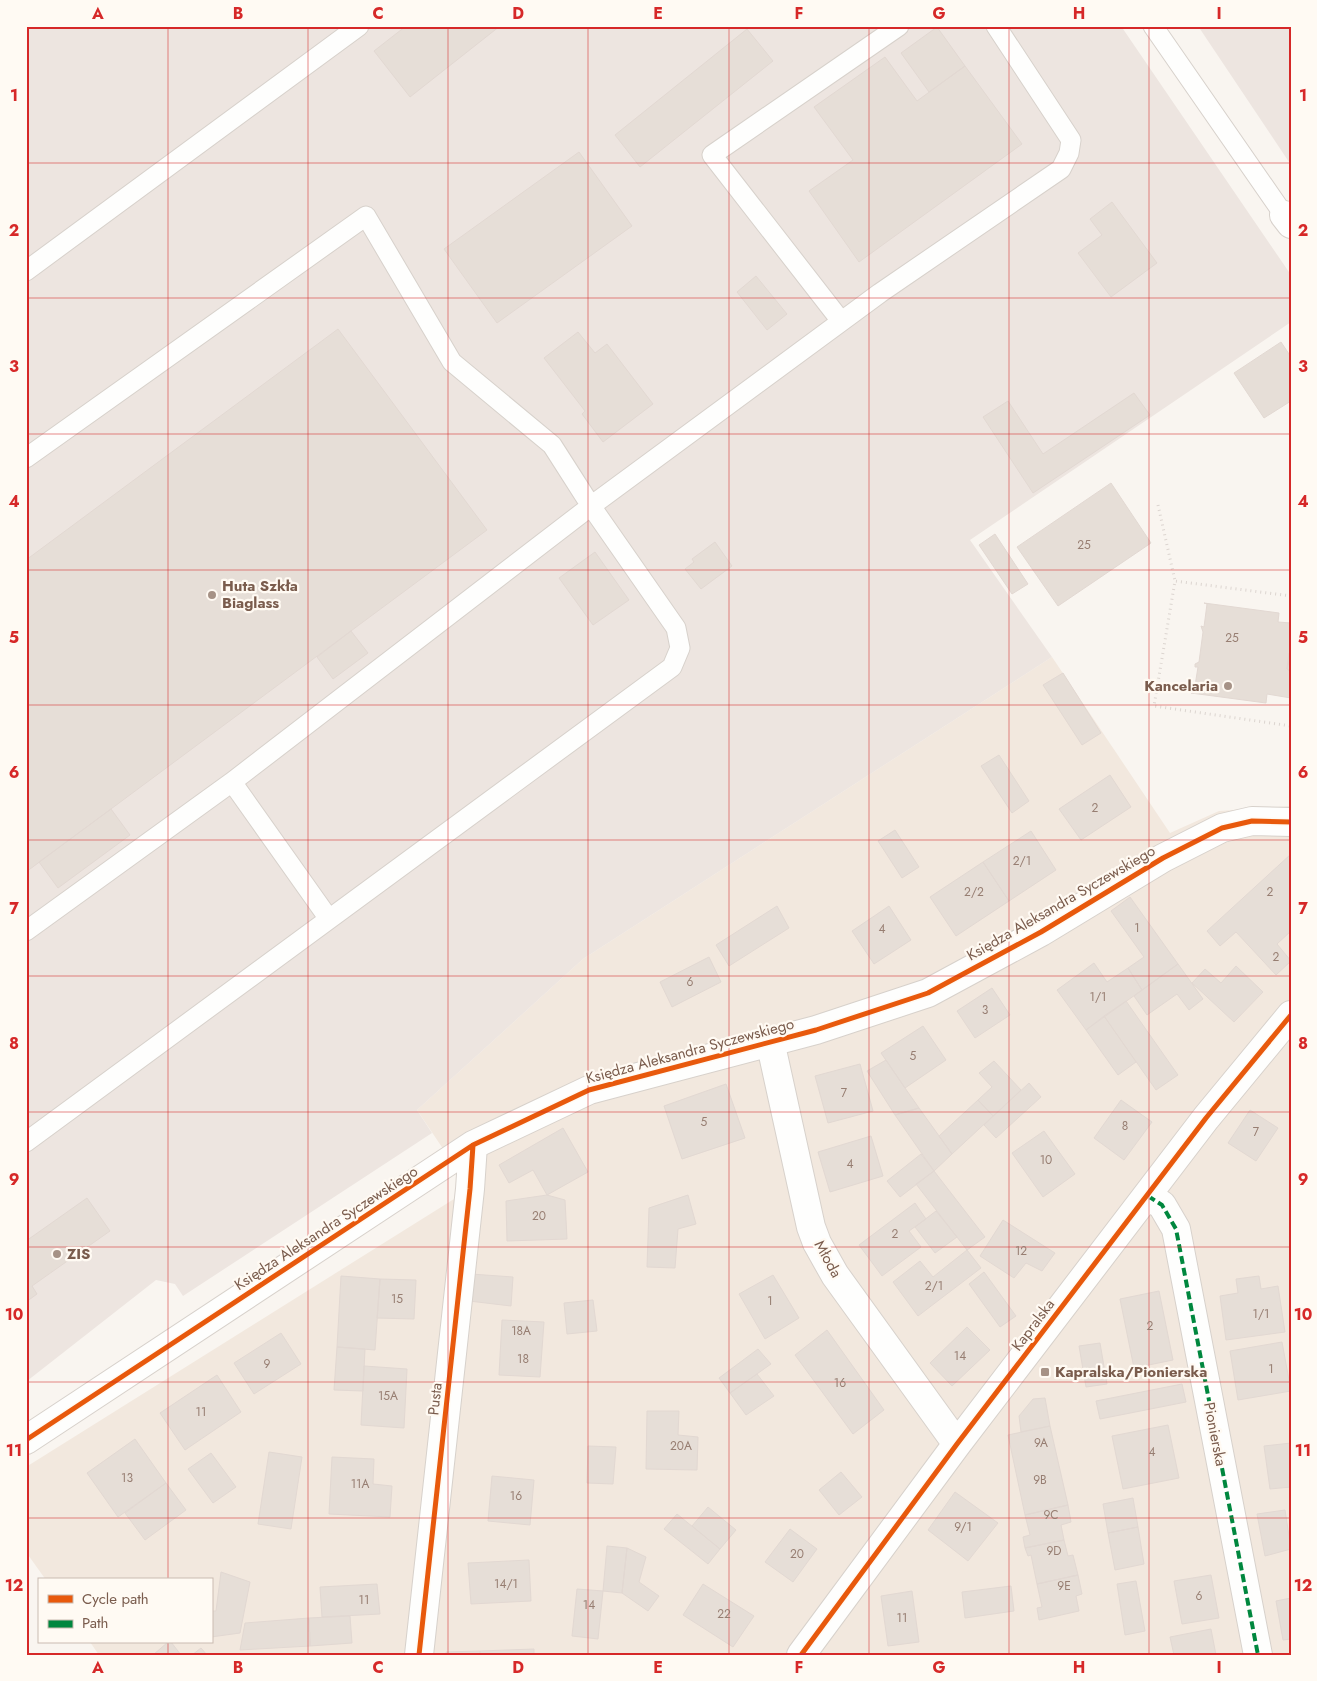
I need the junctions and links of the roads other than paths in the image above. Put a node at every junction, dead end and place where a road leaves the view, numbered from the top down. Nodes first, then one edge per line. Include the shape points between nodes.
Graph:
1 (359, 26) edge
2 (899, 26) edge
3 (996, 26) edge
4 (1154, 26) edge
5 (1288, 220) edge
6 (26, 271) edge
7 (841, 321) junction
8 (26, 458) edge
9 (592, 506) junction
10 (232, 782) junction
11 (1291, 822) edge
12 (329, 919) junction
13 (26, 931) edge
14 (1291, 1014) edge
15 (770, 1042) junction
16 (26, 1142) edge
17 (473, 1146) junction
18 (1148, 1196) junction
19 (26, 1440) edge
20 (957, 1444) junction
21 (419, 1655) edge
22 (801, 1655) edge
23 (1258, 1655) edge

1 - 6 lane
2 - 7 lane via 712,155
3 - 7 lane via 1071,140 1061,169
4 - 5 lane
7 - 9 lane
8 - 9 lane via 366,216 452,362 552,445
9 - 10 lane
9 - 12 lane via 676,628 680,648 672,667
10 - 12 lane
10 - 13 lane
11 - 15 street, Księdza Aleksandra Syczewskiego via 1252,821 1222,828 1163,858 1041,932 928,993
12 - 16 lane
14 - 18 street, Kapralska via 1212,1110
15 - 17 street, Księdza Aleksandra Syczewskiego via 589,1090
15 - 20 street, Młoda via 817,1244
17 - 19 street, Księdza Aleksandra Syczewskiego
17 - 21 street, Pusta
18 - 20 street, Kapralska
18 - 23 street, Pionierska via 1162,1205 1176,1229
20 - 22 street, Kapralska

